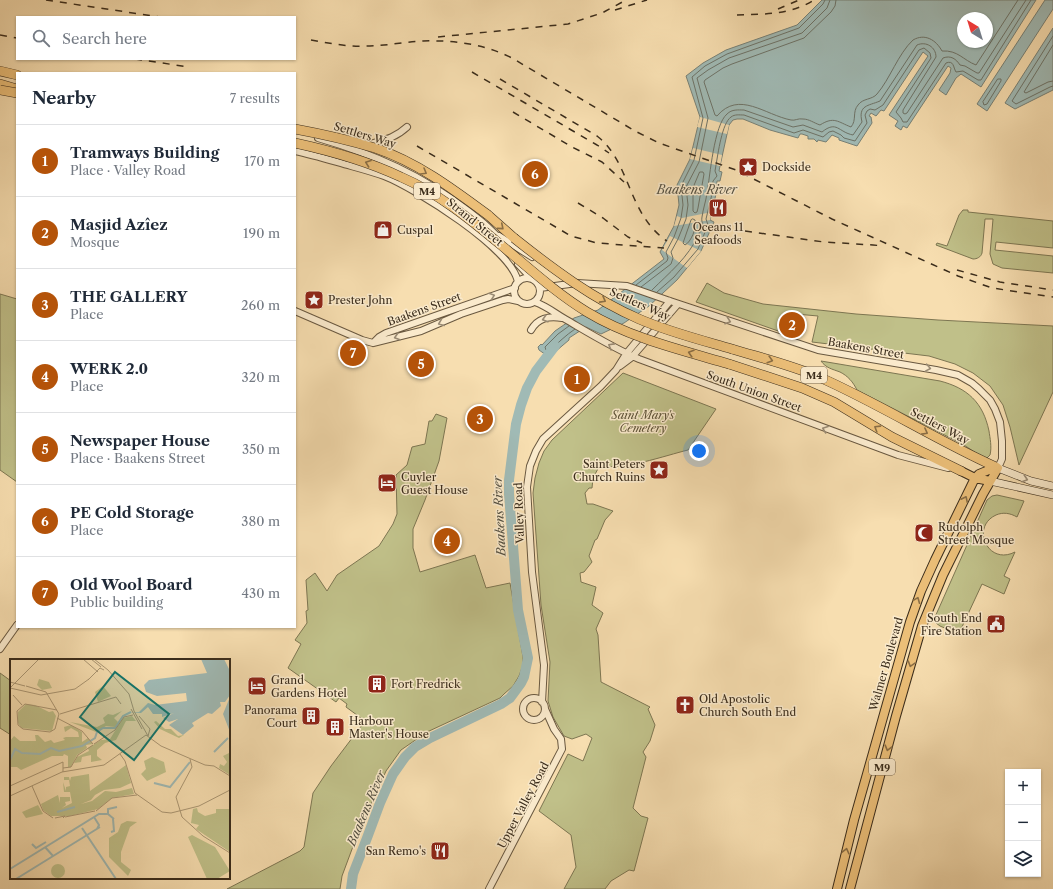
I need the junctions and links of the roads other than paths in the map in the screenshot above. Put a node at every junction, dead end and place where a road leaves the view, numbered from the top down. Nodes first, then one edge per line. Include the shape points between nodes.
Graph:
1 (0, 71) edge
2 (13, 74) edge
3 (0, 82) edge
4 (16, 87) edge
5 (0, 89) edge
6 (16, 93) edge
7 (407, 127) dead end
8 (296, 129) edge
9 (296, 134) edge
10 (296, 142) edge
11 (353, 148) junction
12 (296, 151) edge
13 (494, 232) junction
14 (532, 279) junction
15 (576, 283) junction
16 (516, 285) junction
17 (540, 288) junction
18 (518, 300) junction
19 (668, 300) junction
20 (535, 302) junction
21 (678, 304) junction
22 (296, 311) edge
23 (565, 319) junction
24 (531, 330) dead end
25 (373, 343) junction
26 (629, 355) junction
27 (997, 468) junction
28 (961, 471) junction
29 (975, 478) junction
30 (990, 481) junction
31 (1053, 486) edge
32 (1053, 495) edge
33 (16, 626) edge
34 (0, 649) edge
35 (542, 689) junction
36 (532, 699) junction
37 (542, 702) junction
38 (545, 709) junction
39 (539, 719) junction
40 (554, 729) junction
41 (489, 889) edge
42 (837, 889) edge
43 (850, 889) edge

1 - 2 highway
3 - 4 highway
5 - 6 highway, bridge
7 - 11 street via 391,138
8 -> 27 highway, Settlers Way / M4, bridge via 376,148 412,164 458,193 561,274 602,300 639,319 818,377
9 - 11 street, Strand Street
28 -> 10 highway, M4, bridge via 892,437 834,402 780,380 655,342 604,321 570,302 470,220 425,189 375,165
11 - 13 street, Strand Street via 418,177 459,204
12 - 16 street, Strand Street via 384,176 436,204 493,248 516,275
13 - 14 street, Strand Street
13 - 15 street
14 - 16 street via 524,279
14 - 17 street
15 - 17 street, Baakens Street
15 - 19 street, Baakens Street via 627,286
16 - 18 street via 515,294
25 -> 16 street, Baakens Street via 386,333
17 - 20 street via 540,296
18 - 20 street via 527,304
18 -> 25 street, Baakens Street via 503,300 421,331
19 - 21 street, Baakens Street
19 - 26 street, Valley Road
20 - 23 street, South Union Street via 548,307
21 - 26 street, Valley Road
21 -> 27 street, Baakens Street via 818,350 958,375 979,389 995,409 1000,422 1002,441 1002,459
22 - 25 street
23 -> 24 street via 544,318
26 -> 23 street, South Union Street
28 -> 26 street, South Union Street via 898,455
26 - 35 street, Valley Road via 601,386 543,438 530,466 527,487 528,516 534,590 544,655
27 - 29 main road
27 - 30 main road, M9
27 -> 31 main road, M4
28 - 29 main road, South Union Street
29 - 30 main road, South Union Street
42 -> 29 main road, Walmer Boulevard / M9 via 910,622 921,591
30 - 32 main road
30 -> 43 main road, M9 via 943,575 922,626
33 - 34 street
35 - 36 street
35 - 37 street, Valley Road
36 - 37 street
36 - 39 street via 525,704 524,712 530,719
37 - 38 street
38 - 39 street
38 - 40 street, Upper Valley Road
39 - 40 street, Upper Valley Road
40 - 41 street, Upper Valley Road via 563,745 560,756

